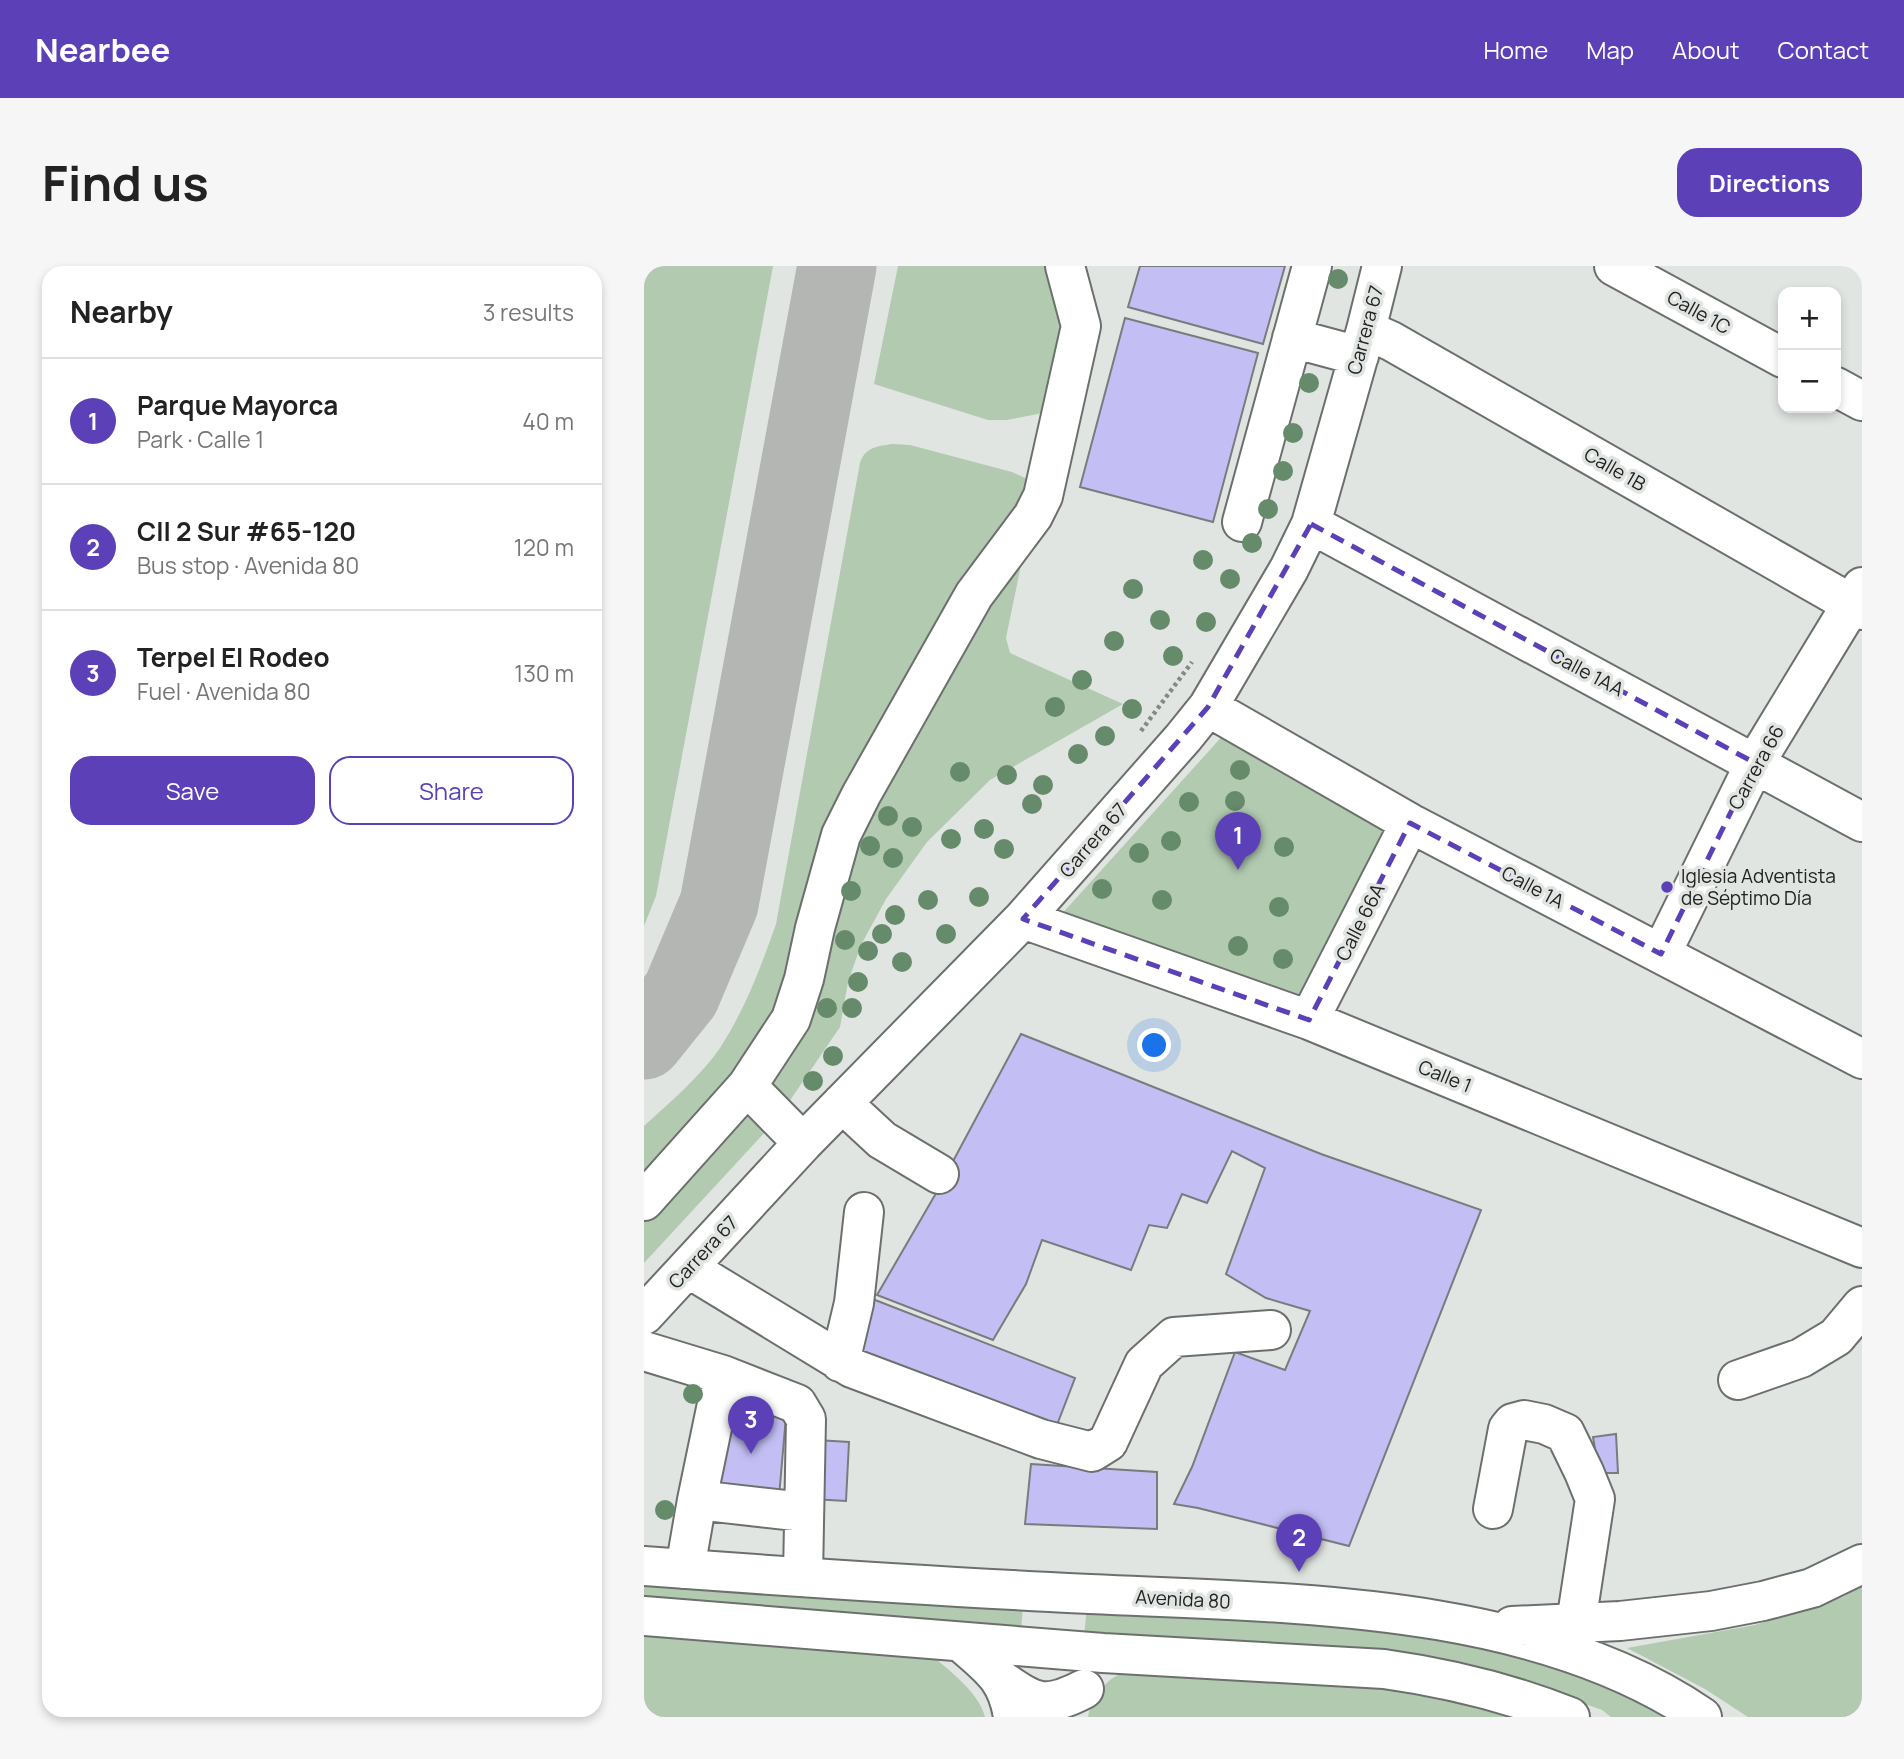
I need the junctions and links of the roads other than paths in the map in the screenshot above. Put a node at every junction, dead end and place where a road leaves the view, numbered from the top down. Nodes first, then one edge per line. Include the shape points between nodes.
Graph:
1 (1065, 266) edge
2 (1312, 266) edge
3 (1382, 266) edge
4 (1614, 266) edge
5 (1292, 338) junction
6 (1362, 343) junction
7 (1778, 355) edge
8 (1841, 390) edge
9 (1862, 401) edge
10 (1242, 522) dead end
11 (1311, 524) junction
12 (1859, 601) edge
13 (1208, 707) junction
14 (1755, 763) junction
15 (1862, 822) edge
16 (1410, 823) junction
17 (1023, 919) junction
18 (1661, 954) junction
19 (1309, 1020) junction
20 (1862, 1059) edge
21 (747, 1086) junction
22 (842, 1103) junction
23 (803, 1143) junction
24 (939, 1174) dead end
25 (644, 1201) edge
26 (864, 1212) dead end
27 (1862, 1248) edge
28 (688, 1268) junction
29 (1862, 1306) edge
30 (644, 1315) edge
31 (1271, 1330) dead end
32 (644, 1350) edge
33 (840, 1362) junction
34 (723, 1375) junction
35 (1738, 1380) dead end
36 (696, 1500) junction
37 (1493, 1509) dead end
38 (804, 1512) junction
39 (1862, 1564) edge
40 (644, 1566) edge
41 (685, 1569) junction
42 (803, 1577) junction
43 (644, 1616) edge
44 (1576, 1623) junction
45 (1475, 1627) junction
46 (961, 1642) junction
47 (1104, 1653) junction
48 (1003, 1681) junction
49 (1080, 1703) edge
50 (1013, 1717) edge
51 (1570, 1717) edge
52 (1702, 1717) edge

1 - 21 street via 1081,326 1044,496 974,595 861,795 841,835 798,1003
2 - 5 street
3 - 6 street, Carrera 67
4 - 7 street, Calle 1C
5 - 6 street, Calle 1B
5 - 10 street
6 - 11 street, Carrera 67
6 - 12 street, Calle 1B via 1391,341
8 - 9 street
11 - 13 street, Carrera 67
11 - 14 street, Calle 1AA
12 - 14 street, Carrera 66
13 - 16 street, Calle 1A
13 - 17 street, Carrera 67
14 - 15 street, Calle 1AA
14 - 18 street, Carrera 66
16 - 18 street, Calle 1A
16 - 19 street, Calle 66A
17 - 19 street, Calle 1
17 - 22 street, Carrera 67
18 - 20 street, Calle 1A
19 - 27 street, Calle 1
21 - 23 street
21 - 25 street
22 - 23 street, Carrera 67
22 - 24 street via 882,1140
23 - 28 street, Carrera 67
26 - 33 street via 854,1303
28 - 30 street, Carrera 67
28 - 33 street
29 - 35 street via 1836,1337 1801,1358
31 - 33 street via 1174,1337 1144,1364 1108,1442 1092,1452 1041,1439
32 - 34 street
34 - 36 street
34 - 38 street via 797,1404 806,1419
36 - 38 street
36 - 41 street
37 - 44 street via 1508,1429 1513,1423 1524,1420 1565,1433 1595,1499
38 - 42 street
39 - 44 street via 1812,1588 1763,1601 1711,1611
40 - 41 street, Avenida 80
41 - 42 street, Avenida 80
42 - 45 street, Avenida 80 via 1286,1604 1385,1612
43 - 46 street
44 - 45 street
45 - 52 street, Avenida 80 via 1563,1650 1661,1692
46 - 47 street
46 - 48 street
47 - 49 street
47 - 51 street via 1384,1669 1510,1696
48 - 49 street via 1037,1702
48 - 50 street

